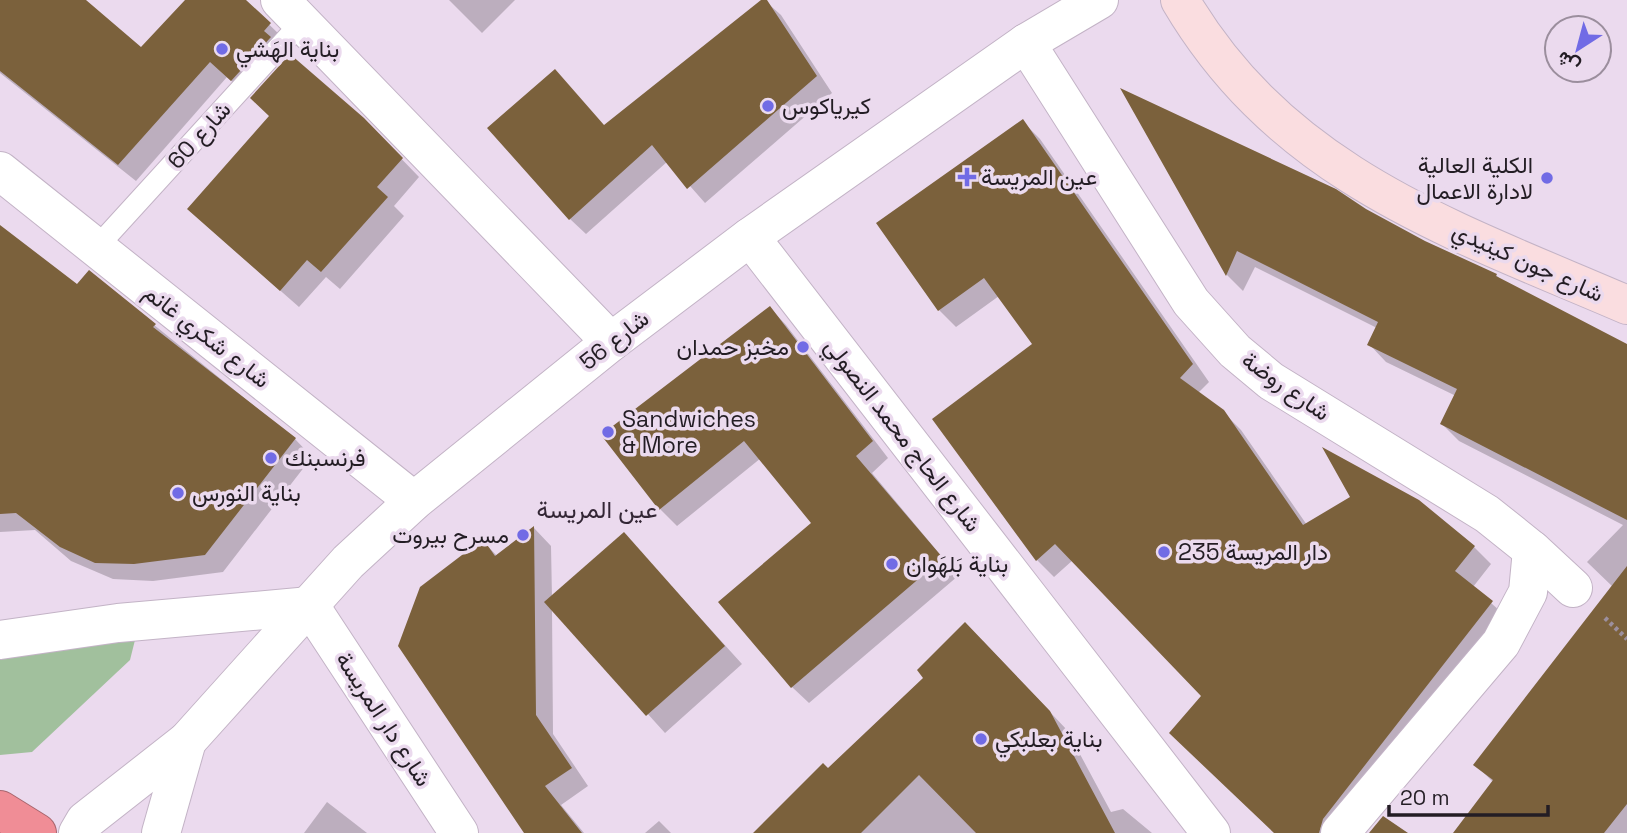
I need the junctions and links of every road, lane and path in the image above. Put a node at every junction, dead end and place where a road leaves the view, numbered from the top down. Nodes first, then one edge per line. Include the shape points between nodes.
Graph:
1 (1180, 0) edge
2 (1096, 1) edge
3 (291, 11) edge
4 (1026, 43) junction
5 (0, 172) edge
6 (750, 237) junction
7 (96, 248) junction
8 (1627, 305) edge
9 (611, 342) junction
10 (414, 501) junction
11 (1532, 550) junction
12 (1573, 588) dead end
13 (310, 606) junction
14 (0, 639) edge
15 (187, 741) junction
16 (0, 810) edge
17 (37, 833) edge
18 (78, 833) edge
19 (161, 833) edge
20 (459, 833) edge
21 (1211, 833) edge
22 (1340, 833) edge

1 - 8 street, شارع جون كينيدي via 1215,54 1255,99 1324,157 1439,223
2 - 4 street, شارع 56
3 - 7 lane, شارع 60
3 - 9 street
4 - 6 street, شارع 56
4 - 11 street, شارع روضة via 1191,302 1235,351 1271,381 1488,514
5 - 7 street, شارع شكري غانم
6 - 9 street, شارع 56
6 - 21 street, شارع الحاج محمد النصولي
7 - 10 street, شارع شكري غانم
9 - 10 street, شارع 56
10 - 13 street, شارع 56 via 348,562
11 - 12 street, شارع روضة
11 - 22 street via 1528,592 1501,643
13 - 14 street
13 - 15 street, شارع 56
13 - 20 street, شارع دار المريسة
15 - 18 street, شارع 56 via 85,821
15 - 19 street, شارع 56
16 - 17 highway

